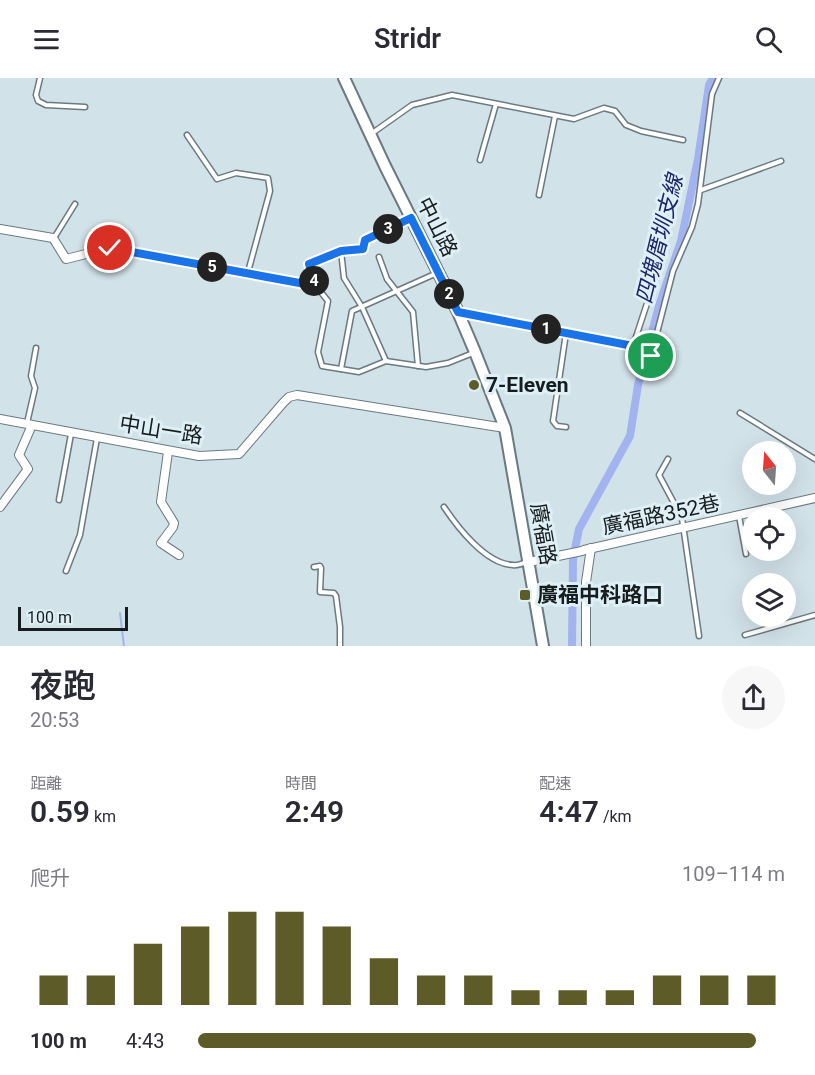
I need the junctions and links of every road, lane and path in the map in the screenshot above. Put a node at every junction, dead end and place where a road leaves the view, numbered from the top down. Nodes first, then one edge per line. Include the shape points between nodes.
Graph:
1 (40, 78) edge
2 (344, 78) edge
3 (719, 78) edge
4 (496, 104) junction
5 (85, 107) dead end
6 (555, 116) junction
7 (188, 135) dead end
8 (370, 135) junction
9 (683, 140) dead end
10 (480, 160) dead end
11 (781, 160) dead end
12 (700, 191) junction
13 (539, 195) dead end
14 (75, 204) dead end
15 (411, 218) junction
16 (0, 230) edge
17 (53, 238) junction
18 (341, 251) junction
19 (379, 257) dead end
20 (660, 264) dead end
21 (438, 272) junction
22 (248, 273) junction
23 (316, 286) junction
24 (398, 291) junction
25 (362, 307) junction
26 (458, 312) junction
27 (566, 333) junction
28 (633, 346) junction
29 (36, 348) dead end
30 (476, 351) junction
31 (386, 362) junction
32 (418, 366) junction
33 (341, 369) junction
34 (740, 413) dead end
35 (0, 419) edge
36 (30, 424) junction
37 (566, 427) dead end
38 (505, 428) junction
39 (71, 434) junction
40 (97, 437) junction
41 (168, 452) junction
42 (668, 459) dead end
43 (815, 459) edge
44 (815, 498) edge
45 (59, 500) dead end
46 (0, 507) edge
47 (444, 507) dead end
48 (739, 516) junction
49 (684, 527) junction
50 (742, 532) edge
51 (585, 549) junction
52 (179, 555) dead end
53 (529, 562) junction
54 (314, 567) dead end
55 (66, 571) dead end
56 (815, 615) edge
57 (745, 634) dead end
58 (699, 636) dead end
59 (340, 646) edge
60 (543, 646) edge
61 (586, 646) edge

1 - 5 lane via 38,101
2 - 8 main road, 中山路
3 - 12 lane via 712,94
4 - 6 lane
4 - 8 lane via 452,95 412,105
4 - 10 lane
6 - 9 lane via 574,119 604,108 615,111 626,125
6 - 13 lane
7 - 22 lane via 217,179 236,173 268,178 270,190
8 - 15 main road, 中山路
11 - 12 lane
12 - 28 lane via 692,227 673,271 651,356
14 - 17 lane
15 - 18 street via 365,240 363,249
15 - 21 main road, 中山路
16 - 17 street
17 - 22 street via 66,259 110,248
18 - 23 street via 309,264
18 - 25 lane via 344,278
19 - 24 lane via 387,279
20 - 28 lane
21 - 24 lane
21 - 26 main road, 中山路
22 - 23 street
23 - 33 lane via 328,301 318,352 322,366
24 - 25 lane
24 - 32 lane via 413,312
25 - 31 lane
25 - 33 lane via 352,311
26 - 27 lane
26 - 30 main road, 中山路
27 - 28 lane
27 - 37 lane via 553,422
29 - 36 lane
30 - 32 lane via 448,363
30 - 38 main road, 中山路
31 - 32 lane
31 - 33 lane via 359,372
34 - 43 lane
35 - 36 street, 中山一路
36 - 39 street, 中山一路
36 - 46 street via 19,455 28,468
38 - 41 street, 中山一路 via 297,395 283,403 239,454 199,456
38 - 53 main road, 廣福路
39 - 40 street, 中山一路
39 - 45 lane
40 - 41 street, 中山一路
40 - 55 lane via 80,535
41 - 52 street via 161,502 174,524 161,543
42 - 49 lane via 659,475
44 - 48 street, 廣福路352巷
47 - 53 lane via 491,558 512,566
48 - 49 street, 廣福路352巷
48 - 50 lane
49 - 51 street, 廣福路352巷
49 - 58 lane
51 - 53 street, 廣福路352巷
51 - 61 street
53 - 60 main road, 廣福路
54 - 59 lane via 321,568 320,592 336,596
56 - 57 lane

